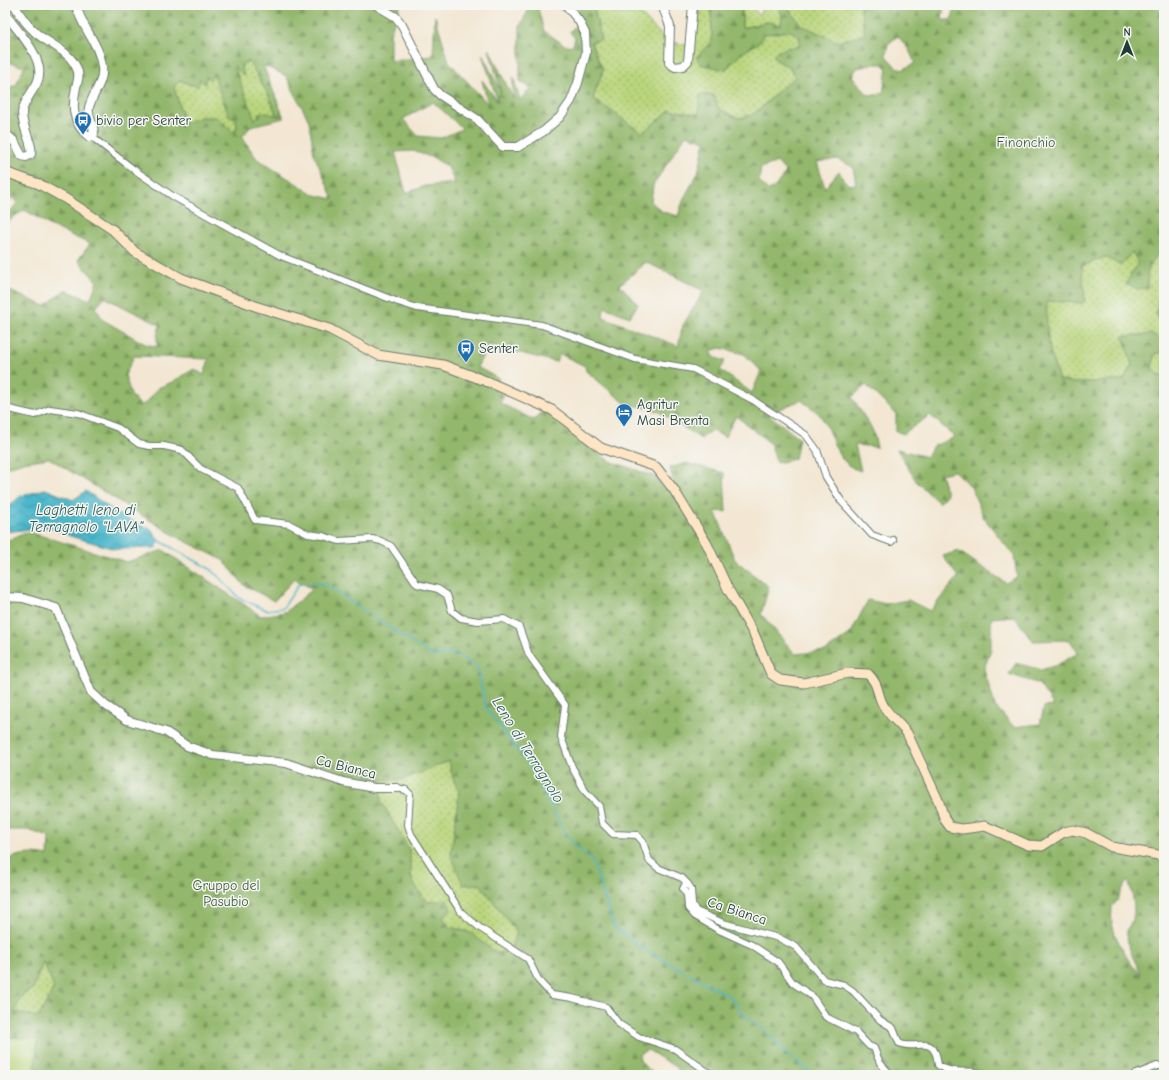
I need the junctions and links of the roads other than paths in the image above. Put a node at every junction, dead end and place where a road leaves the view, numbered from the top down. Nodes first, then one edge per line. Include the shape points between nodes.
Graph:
1 (13, 5) edge
2 (76, 5) edge
3 (376, 5) edge
4 (566, 5) edge
5 (662, 5) edge
6 (693, 5) edge
7 (5, 14) edge
8 (5, 133) edge
9 (92, 137) junction
10 (5, 172) edge
11 (5, 408) edge
12 (893, 540) dead end
13 (5, 597) edge
14 (397, 788) joint
15 (1164, 856) edge
16 (686, 883) junction
17 (1164, 1066) edge
18 (712, 1075) edge
19 (891, 1075) edge
20 (988, 1075) edge
21 (1134, 1075) edge

1 - 9 street via 36,33 58,48 77,69 73,110 79,128
2 - 9 street via 78,16 100,55 103,68 102,79 89,107 94,128
3 - 4 street via 396,17 402,25 440,95 477,120 502,147 518,147 544,131 560,117 571,101 586,53 584,33 579,21
5 - 6 street via 670,26 669,63 675,67 683,66 688,61
7 - 8 street via 37,59 40,69 38,81 22,112 23,127 32,146 31,154 22,156 14,141
9 - 12 street via 133,170 174,197 281,256 398,302 417,308 542,325 635,359 693,369 703,374 753,400 806,435 817,450 826,477 842,502 872,535 891,542
10 - 15 main road via 39,184 78,206 113,230 135,252 181,278 258,307 329,329 378,355 443,365 491,384 552,410 601,448 656,467 674,490 707,544 728,589 754,634 771,674 780,680 804,684 848,673 868,674 876,682 881,703 889,716 907,733 950,827 962,829 985,826 1028,845 1042,846 1064,832 1073,830 1086,833 1112,847
11 - 16 street via 35,415 50,409 78,413 118,428 139,444 182,450 201,469 238,488 255,520 289,524 308,534 339,541 382,540 391,546 417,584 438,589 447,595 452,611 461,618 478,621 504,620 519,627 529,655 565,705 561,737 572,767 585,791 599,806 602,823 613,834 637,836 643,842 649,860 658,868 682,878
13 - 14 street, Ca Bianca via 23,598 56,608 91,692 126,720 166,732 187,746 213,755 286,763 343,782 374,788
14 - 18 street, Ca Bianca via 410,794 408,825 411,834 461,912 480,928 528,959 539,981 552,995 606,1008 619,1024 639,1037 675,1049
16 - 19 street, Ca Bianca via 683,888 687,895 688,908 695,916 752,945 778,962 793,983 812,996 826,1017 856,1032 874,1048 880,1063
16 - 20 street, Ca Bianca via 691,889 692,904 696,911 723,923 779,938 796,947 824,980 844,985 853,991 880,1020 893,1028 898,1044 932,1047 937,1054 938,1065 942,1068 961,1073 982,1072
17 - 21 street via 1157,1066

